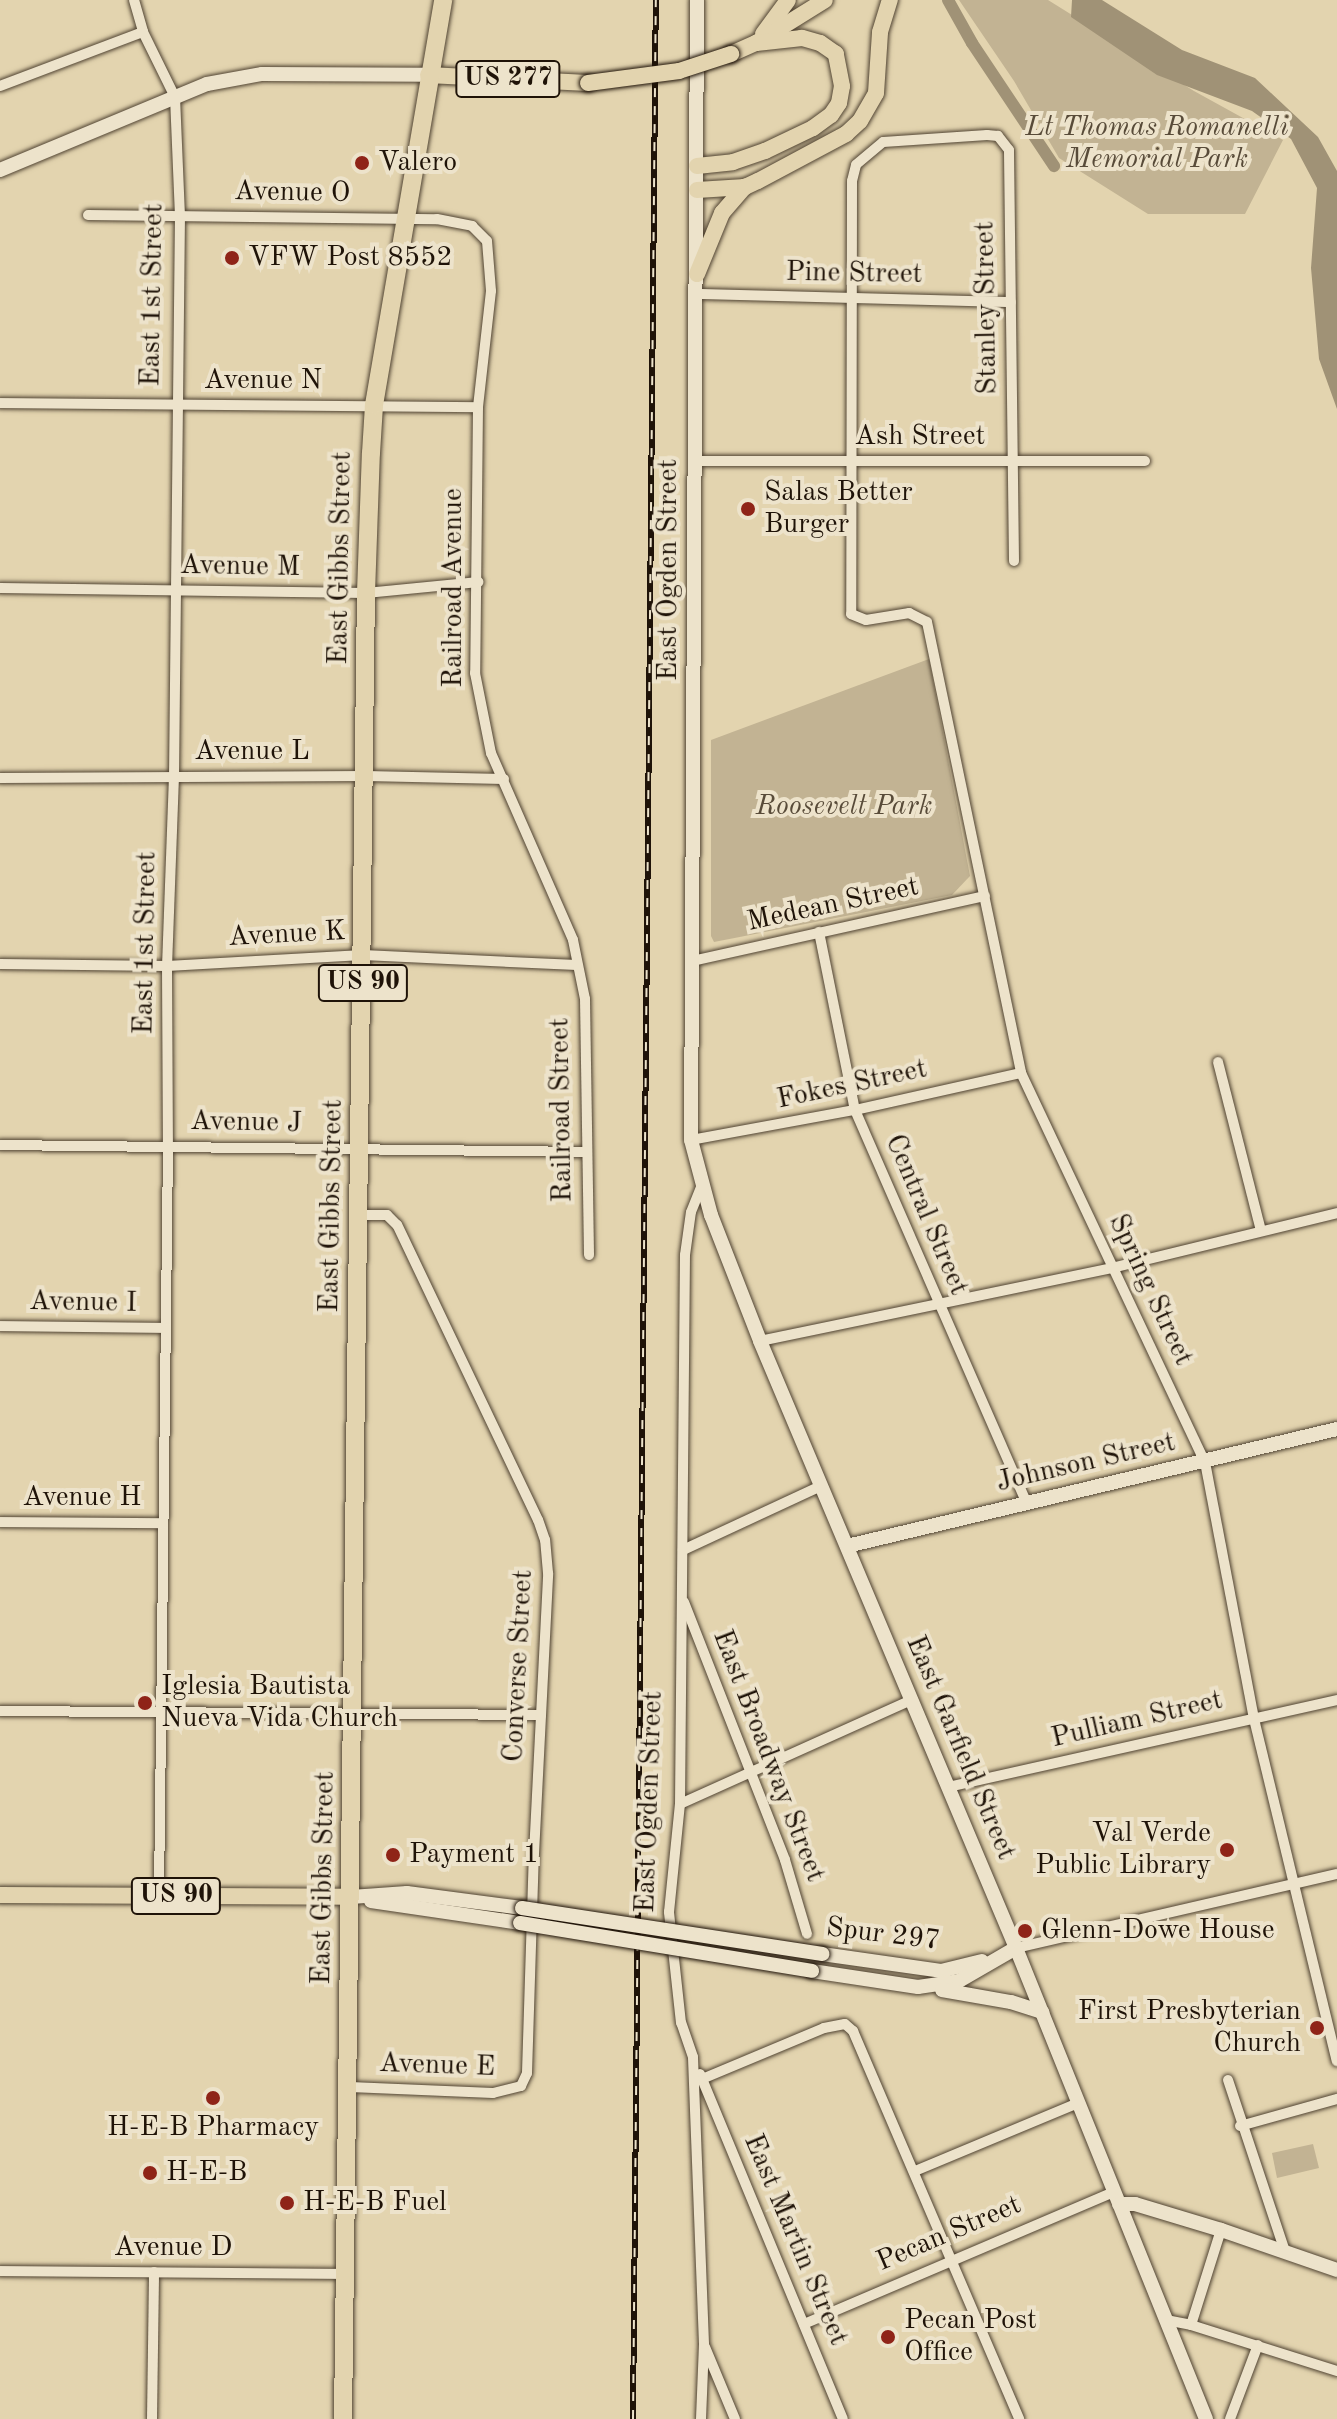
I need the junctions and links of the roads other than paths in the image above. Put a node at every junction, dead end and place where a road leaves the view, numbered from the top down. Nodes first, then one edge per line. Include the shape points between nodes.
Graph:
1 (134, 0) edge
2 (443, 0) edge
3 (697, 0) edge
4 (788, 0) edge
5 (825, 0) edge
6 (890, 0) edge
7 (143, 32) junction
8 (756, 43) junction
9 (428, 75) junction
10 (0, 86) edge
11 (175, 97) junction
12 (697, 166) junction
13 (0, 170) edge
14 (745, 187) junction
15 (697, 190) junction
16 (180, 214) junction
17 (88, 215) dead end
18 (405, 219) junction
19 (487, 241) joint
20 (697, 274) junction
21 (697, 294) junction
22 (852, 299) junction
23 (1011, 302) junction
24 (0, 403) edge
25 (176, 405) junction
26 (374, 405) junction
27 (478, 407) junction
28 (696, 461) junction
29 (1013, 461) junction
30 (1145, 461) dead end
31 (851, 462) junction
32 (1014, 561) dead end
33 (478, 582) junction
34 (0, 588) edge
35 (174, 590) junction
36 (366, 593) junction
37 (174, 776) junction
38 (366, 776) junction
39 (0, 778) edge
40 (504, 779) junction
41 (985, 896) junction
42 (819, 932) junction
43 (363, 955) junction
44 (692, 961) junction
45 (0, 964) edge
46 (577, 965) junction
47 (167, 966) junction
48 (1218, 1062) dead end
49 (1021, 1073) junction
50 (855, 1110) junction
51 (691, 1140) junction
52 (0, 1145) edge
53 (168, 1147) junction
54 (361, 1148) junction
55 (587, 1152) junction
56 (701, 1187) junction
57 (1337, 1213) edge
58 (360, 1215) junction
59 (1261, 1231) junction
60 (589, 1255) dead end
61 (1112, 1268) junction
62 (938, 1306) junction
63 (0, 1326) edge
64 (166, 1328) junction
65 (760, 1341) junction
66 (1337, 1429) edge
67 (1205, 1462) junction
68 (821, 1486) junction
69 (1027, 1503) junction
70 (0, 1522) edge
71 (163, 1523) junction
72 (847, 1546) junction
73 (683, 1550) junction
74 (681, 1596) junction
75 (911, 1700) junction
76 (1337, 1700) edge
77 (0, 1711) edge
78 (161, 1712) junction
79 (354, 1714) junction
80 (541, 1715) junction
81 (1254, 1719) junction
82 (751, 1772) junction
83 (948, 1787) junction
84 (680, 1804) junction
85 (1337, 1874) edge
86 (1294, 1884) junction
87 (0, 1895) edge
88 (159, 1896) junction
89 (351, 1897) junction
90 (521, 1915) junction
91 (807, 1934) dead end
92 (1016, 1948) junction
93 (918, 1987) junction
94 (1042, 2012) junction
95 (693, 2057) junction
96 (1337, 2058) edge
97 (702, 2079) junction
98 (1228, 2080) dead end
99 (521, 2086) joint
100 (350, 2087) junction
101 (1337, 2099) edge
102 (1078, 2103) junction
103 (1240, 2126) junction
104 (915, 2171) junction
105 (1117, 2198) junction
106 (1221, 2230) junction
107 (1285, 2251) junction
108 (953, 2260) junction
109 (1337, 2270) edge
110 (0, 2271) edge
111 (154, 2272) junction
112 (345, 2274) junction
113 (1166, 2320) junction
114 (804, 2324) junction
115 (1191, 2325) junction
116 (704, 2344) junction
117 (1258, 2345) junction
118 (1337, 2371) edge
119 (152, 2419) edge
120 (343, 2419) edge
121 (701, 2419) edge
122 (735, 2419) edge
123 (843, 2419) edge
124 (1019, 2419) edge
125 (1206, 2419) edge
126 (1230, 2419) edge

1 - 7 street, East 1st Street
2 - 9 highway, East Gibbs Street / US 90
3 - 12 main road, East Ogden Street
4 - 8 main road
5 - 8 main road, US 277
6 - 14 main road via 880,32 876,93 865,114 846,134
7 - 10 street
7 - 11 street, East 1st Street
8 - 9 main road, US 277, bridge via 679,71 588,83
8 - 12 main road via 802,38 836,54 842,86 839,103 813,128 765,151
9 - 11 main road via 262,74 207,84
9 - 18 highway, East Gibbs Street / US 90
11 - 13 main road
11 - 16 street, East 1st Street
12 - 15 main road, East Ogden Street
14 - 15 main road
14 - 20 main road via 722,213
15 - 20 main road, East Ogden Street
16 - 17 street, Avenue O
16 - 18 street, Avenue O
16 - 25 street, East 1st Street
18 - 19 street, Avenue O via 472,226
18 - 26 highway, East Gibbs Street / US 90
19 - 27 street, Railroad Avenue via 491,291
20 - 21 main road, East Ogden Street
21 - 22 street, Pine Street
21 - 28 main road, East Ogden Street
22 - 23 street, Pine Street
22 - 23 street, Stanley Street via 856,165 883,142 987,135 998,136 1009,150
22 - 31 street
23 - 29 street, Stanley Street
24 - 25 street, Avenue N
25 - 26 street, Avenue N
25 - 35 street, East 1st Street
26 - 27 street, Avenue N
26 - 36 highway, East Gibbs Street / US 90
27 - 33 street, Railroad Avenue
28 - 31 street, Ash Street
28 - 44 main road, East Ogden Street
29 - 30 street, Ash Street
29 - 31 street, Ash Street
29 - 32 street, Stanley Street
31 - 41 street, Spring Street via 851,614 866,620 909,613 927,622
33 - 36 street, Avenue M
33 - 40 street, Railroad Avenue via 477,687 491,753
34 - 35 street, Avenue M
35 - 36 street, Avenue M
35 - 37 street, East 1st Street
36 - 38 highway, East Gibbs Street / US 90
37 - 38 street, Avenue L
37 - 39 street, Avenue L
37 - 47 street, East 1st Street
38 - 40 street, Avenue L
38 - 43 highway, East Gibbs Street / US 90
40 - 46 street, Railroad Avenue via 573,940
41 - 42 street, Medean Street
41 - 49 street, Spring Street
42 - 44 street, Medean Street
42 - 50 street, Central Street
43 - 46 street, Avenue K
43 - 47 street, Avenue K
43 - 54 highway, East Gibbs Street / US 90
44 - 51 main road, East Ogden Street
45 - 47 street, Avenue K
46 - 55 street, Railroad Street via 585,999
47 - 53 street, East 1st Street
48 - 59 street
49 - 50 street, Fokes Street
49 - 61 street, Spring Street
50 - 51 street, Fokes Street
50 - 62 street, Central Street
51 - 56 main road, East Garfield Street
52 - 53 street, Avenue J
53 - 54 street, Avenue J
53 - 64 street, East 1st Street
54 - 55 street, Avenue J
54 - 58 highway, East Gibbs Street / US 90
55 - 60 street, Railroad Street
56 - 65 main road, East Garfield Street
56 - 73 street, East Ogden Street via 691,1212 685,1255
57 - 59 street
58 - 79 highway, East Gibbs Street / US 90
58 - 80 street, Converse Street via 387,1215 397,1225 538,1520 548,1561
59 - 61 street
61 - 62 street
61 - 67 street, Spring Street
62 - 65 street
62 - 69 street, Central Street
63 - 64 street, Avenue I
64 - 71 street, East 1st Street
65 - 68 main road, East Garfield Street
66 - 67 main road, Johnson Street
67 - 69 main road, Johnson Street
67 - 81 street, Spring Street
68 - 72 main road, East Garfield Street
68 - 73 street
69 - 72 main road, Johnson Street
70 - 71 street, Avenue H
71 - 78 street, East 1st Street
72 - 75 main road, East Garfield Street
73 - 74 street, East Ogden Street
74 - 82 street, East Broadway Street
74 - 84 street, East Ogden Street
75 - 82 street
75 - 83 main road, East Garfield Street
76 - 81 street, Pulliam Street
77 - 78 street
78 - 79 street
78 - 88 street, East 1st Street
79 - 80 street
79 - 89 highway, East Gibbs Street / US 90
80 - 99 street, Converse Street via 530,2058
81 - 83 street, Pulliam Street
81 - 86 street, Spring Street
82 - 84 street
82 - 91 street, East Broadway Street
83 - 92 main road, East Garfield Street
84 - 95 street, East Ogden Street via 669,1912 681,2023
85 - 86 street
86 - 92 street
86 - 96 street, Spring Street
87 - 88 main road, US 90
88 - 89 main road, US 90
89 - 90 main road, Spur 297 via 407,1893
89 - 100 highway, East Gibbs Street
90 - 92 main road, Spur 297, bridge via 941,1971
90 - 93 main road, Spur 297, bridge
92 - 93 main road, Spur 297 via 959,1981
92 - 94 main road, East Garfield Street
93 - 94 main road via 959,1991
94 - 102 main road, East Garfield Street
95 - 97 street, East Martin Street
95 - 116 street, East Ogden Street
97 - 104 street via 845,2024 860,2042
97 - 114 street, East Martin Street
98 - 103 street
99 - 100 street, Avenue E via 493,2093
100 - 112 highway, East Gibbs Street
101 - 103 street
102 - 104 street
102 - 105 main road, East Garfield Street
103 - 107 street
104 - 108 street
105 - 106 main road
105 - 108 street, Pecan Street
105 - 113 main road, East Garfield Street
106 - 107 main road
106 - 115 street
107 - 109 main road
108 - 114 street, Pecan Street
108 - 124 street
110 - 111 street, Avenue D
111 - 112 street, Avenue D
111 - 119 street
112 - 120 highway, East Gibbs Street
113 - 115 street
113 - 125 main road, East Garfield Street
114 - 123 street, East Martin Street
115 - 117 street
116 - 121 street, East Ogden Street
116 - 122 street
117 - 118 street
117 - 126 street

